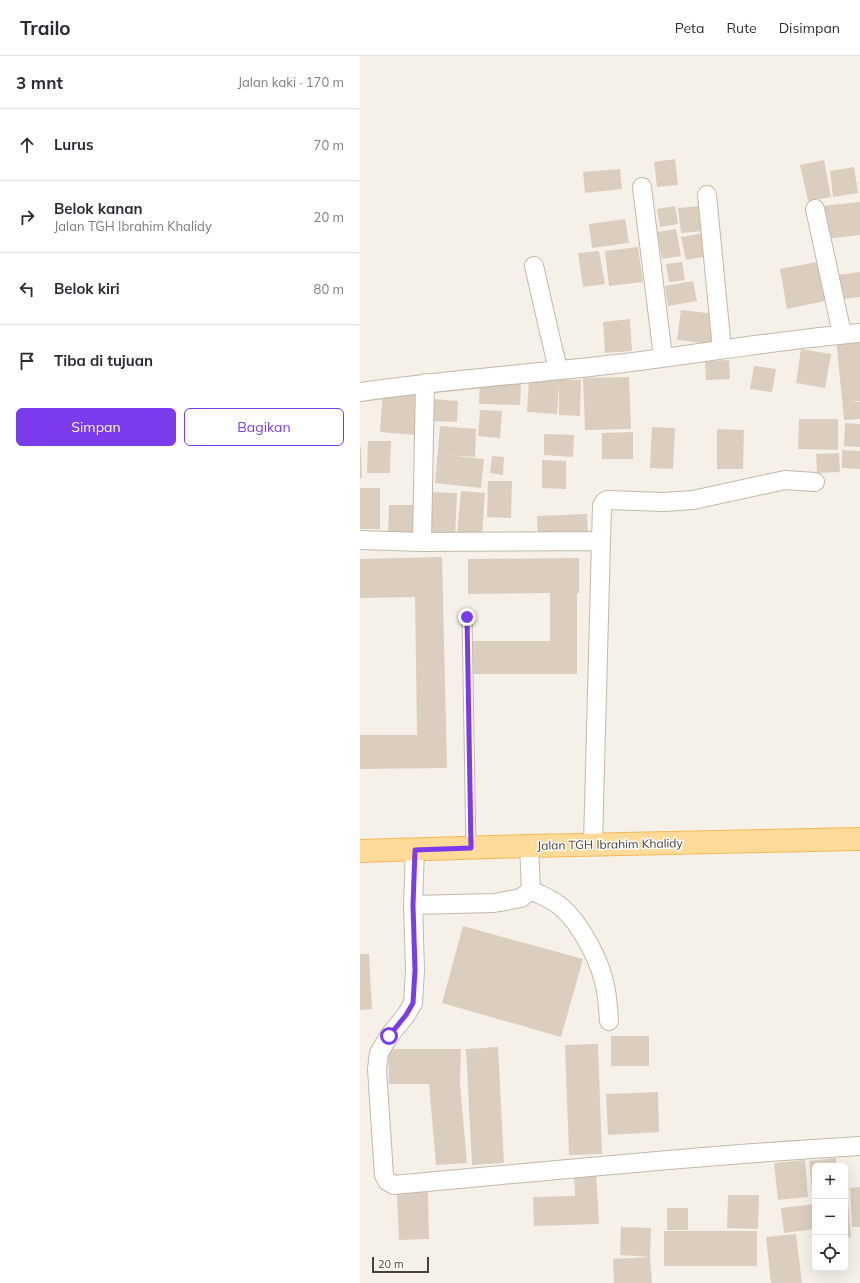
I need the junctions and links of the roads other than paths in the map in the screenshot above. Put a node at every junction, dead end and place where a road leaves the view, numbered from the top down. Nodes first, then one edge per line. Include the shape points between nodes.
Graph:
1 (642, 187) dead end
2 (707, 195) dead end
3 (815, 209) dead end
4 (534, 266) dead end
5 (860, 333) edge
6 (842, 334) junction
7 (722, 349) junction
8 (663, 357) junction
9 (558, 370) junction
10 (425, 383) junction
11 (360, 392) edge
12 (815, 482) dead end
13 (360, 540) edge
14 (601, 541) junction
15 (422, 542) junction
16 (467, 617) dead end
17 (860, 839) edge
18 (593, 844) junction
19 (529, 846) junction
20 (471, 848) junction
21 (415, 850) junction
22 (360, 851) edge
23 (531, 890) junction
24 (413, 905) junction
25 (609, 1021) dead end
26 (860, 1146) edge

1 - 8 street
2 - 7 street
3 - 6 street
4 - 9 street
5 - 6 street
6 - 7 street
7 - 8 street
8 - 9 street
9 - 10 street
10 - 11 street
10 - 15 street
12 - 14 street via 785,480 693,500 607,500 602,506
13 - 15 street
14 - 15 street
14 - 18 street
16 - 20 lane
17 - 18 main road, Jalan TGH Ibrahim Khalidy
18 - 19 main road, Jalan TGH Ibrahim Khalidy
19 - 20 main road, Jalan TGH Ibrahim Khalidy
19 - 23 street
20 - 21 main road, Jalan TGH Ibrahim Khalidy
21 - 22 main road, Jalan TGH Ibrahim Khalidy
21 - 24 street
23 - 24 street via 521,898 494,902
23 - 25 street via 560,905 573,918 588,942 606,990
24 - 26 street via 413,1003 379,1053 377,1069 384,1175 387,1181 394,1185 649,1161

